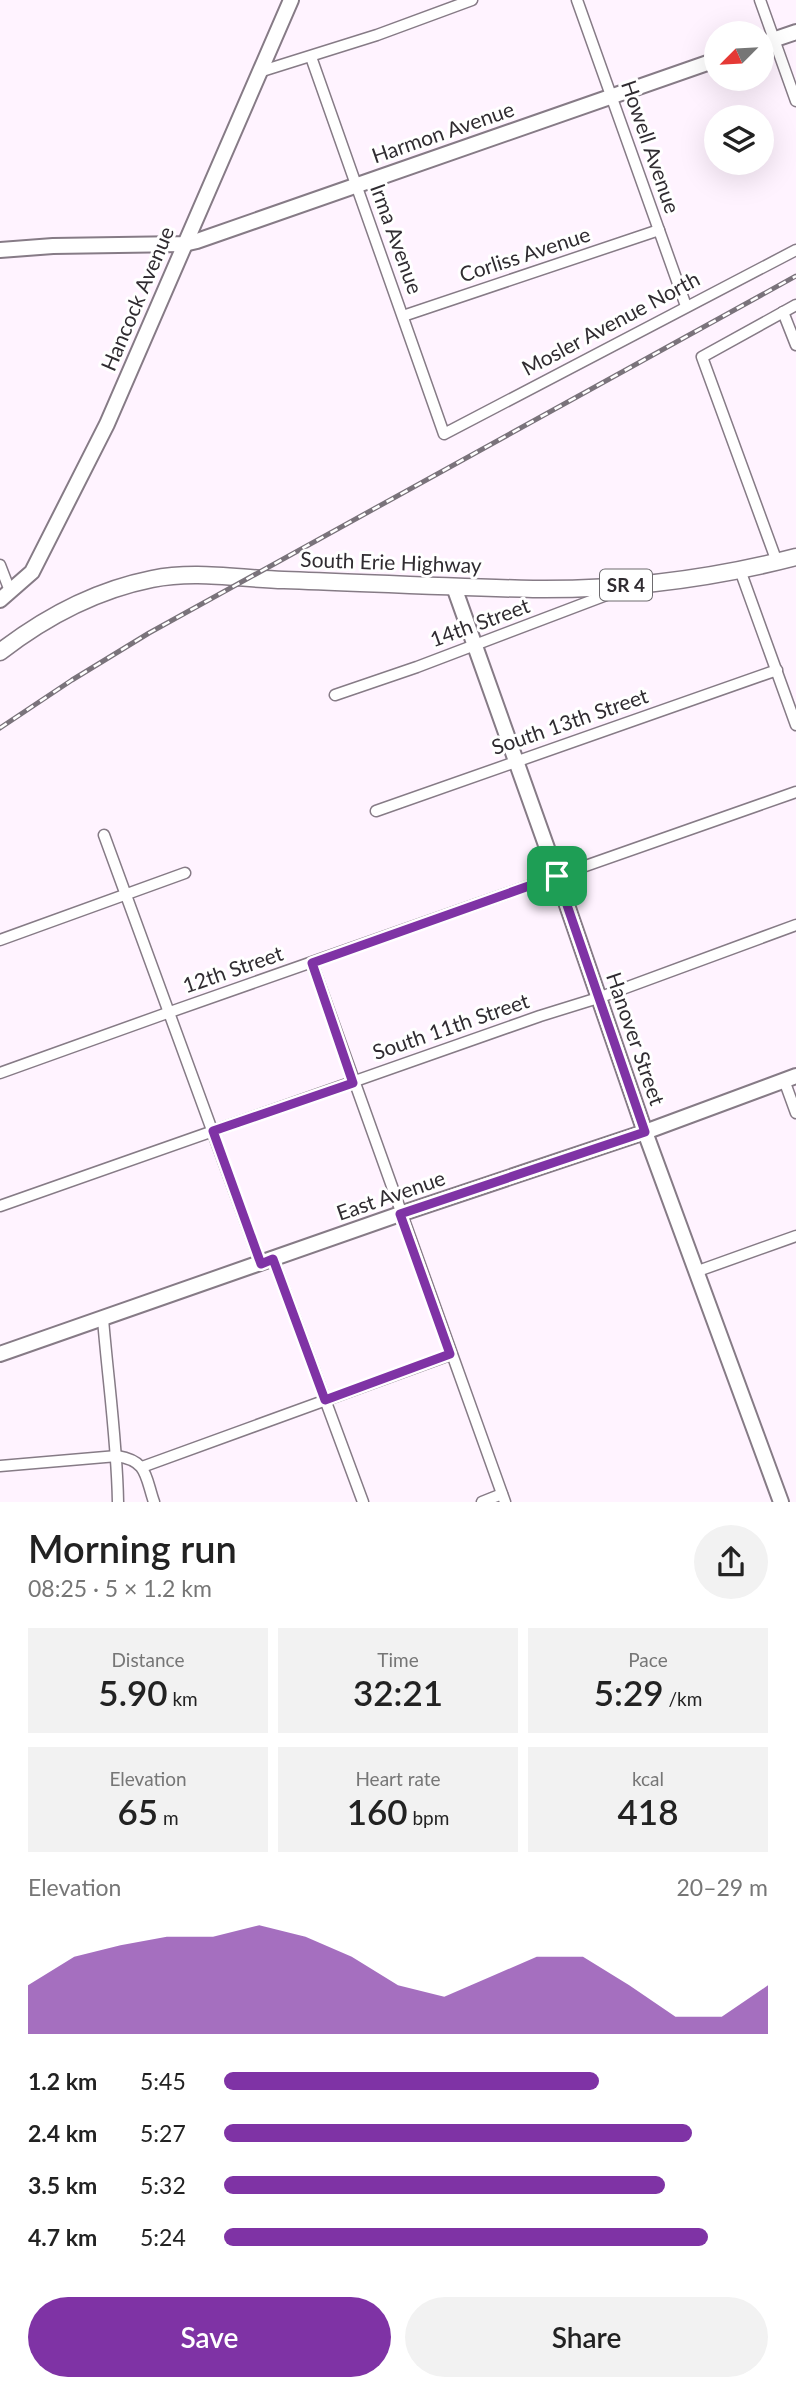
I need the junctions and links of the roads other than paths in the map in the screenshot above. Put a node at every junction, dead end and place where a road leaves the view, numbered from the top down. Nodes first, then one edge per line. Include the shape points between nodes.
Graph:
1 (290, 0) edge
2 (472, 0) edge
3 (578, 0) edge
4 (760, 0) edge
5 (764, 21) edge
6 (796, 32) edge
7 (774, 40) edge
8 (774, 56) edge
9 (311, 57) junction
10 (704, 64) edge
11 (259, 72) junction
12 (612, 96) junction
13 (796, 101) edge
14 (356, 185) junction
15 (659, 230) junction
16 (184, 244) junction
17 (0, 250) edge
18 (796, 250) edge
19 (796, 305) edge
20 (687, 306) junction
21 (783, 312) junction
22 (403, 316) junction
23 (796, 345) edge
24 (444, 433) joint
25 (796, 558) edge
26 (777, 562) junction
27 (0, 565) edge
28 (740, 570) junction
29 (636, 584) junction
30 (454, 587) junction
31 (5, 595) edge
32 (473, 646) junction
33 (0, 652) edge
34 (777, 670) junction
35 (335, 695) dead end
36 (796, 726) edge
37 (516, 762) junction
38 (796, 792) edge
39 (376, 811) dead end
40 (104, 835) dead end
41 (185, 873) dead end
42 (557, 876) junction
43 (127, 894) junction
44 (796, 925) edge
45 (0, 940) edge
46 (312, 963) junction
47 (598, 998) junction
48 (170, 1012) junction
49 (0, 1073) edge
50 (790, 1078) edge
51 (353, 1083) junction
52 (796, 1113) edge
53 (213, 1131) junction
54 (645, 1132) junction
55 (0, 1206) edge
56 (400, 1214) junction
57 (796, 1236) edge
58 (267, 1262) junction
59 (698, 1271) junction
60 (103, 1319) junction
61 (0, 1354) edge
62 (450, 1354) junction
63 (325, 1400) junction
64 (117, 1456) junction
65 (0, 1466) edge
66 (142, 1467) junction
67 (504, 1498) edge
68 (118, 1502) edge
69 (154, 1502) edge
70 (363, 1502) edge
71 (482, 1502) edge
72 (781, 1502) edge

1 - 11 street, Hancock Avenue
2 - 9 street
3 - 12 street, Howell Avenue
4 - 5 street
6 - 7 street
8 - 13 street
9 - 11 street
9 - 14 street, Irma Avenue
10 - 12 street, Harmon Avenue
11 - 16 street, Hancock Avenue
12 - 14 street, Harmon Avenue
12 - 15 street, Howell Avenue
14 - 16 street, Harmon Avenue
14 - 22 street, Irma Avenue
15 - 20 street, Howell Avenue
15 - 22 street, Corliss Avenue
16 - 17 street, Harmon Avenue
16 - 31 street, Hancock Avenue via 107,424 32,572
18 - 20 street, Mosler Avenue North
19 - 21 street
20 - 24 street, Mosler Avenue North
21 - 23 street
21 - 26 street via 702,357
22 - 24 street, Irma Avenue
25 - 26 main road, South Erie Highway / SR 4
26 - 28 main road, South Erie Highway / SR 4
27 - 31 street
28 - 29 main road, South Erie Highway / SR 4
28 - 34 street
29 - 30 main road, South Erie Highway / SR 4
29 - 32 street, 14th Street
30 - 32 street, Hanover Street
30 - 33 main road, South Erie Highway / SR 4 via 204,575 152,579 66,610
32 - 35 street, 14th Street
32 - 37 street, Hanover Street
34 - 36 street
34 - 37 street, South 13th Street
37 - 39 street, South 13th Street
37 - 42 street, Hanover Street
38 - 42 street, 12th Street
40 - 43 street
41 - 43 street
42 - 46 street, 12th Street
42 - 47 street, Hanover Street
43 - 45 street
43 - 48 street
44 - 47 street, South 11th Street
46 - 48 street, 12th Street
46 - 51 street
47 - 51 street, South 11th Street
47 - 54 street, Hanover Street
48 - 49 street, 12th Street
48 - 53 street
50 - 52 street
50 - 54 street, East Avenue
51 - 53 street, South 11th Street
51 - 56 street
53 - 55 street, South 11th Street
53 - 58 street
54 - 56 street, East Avenue
54 - 59 street, Hanover Street
56 - 58 street, East Avenue
56 - 62 street
57 - 59 street
58 - 60 street, East Avenue
58 - 63 street
59 - 72 street, Hanover Street
60 - 61 street, East Avenue
60 - 64 street
62 - 63 street
62 - 67 street
63 - 66 street
63 - 70 street
64 - 65 street
64 - 66 street via 133,1459
64 - 68 street
66 - 69 street
67 - 71 street

